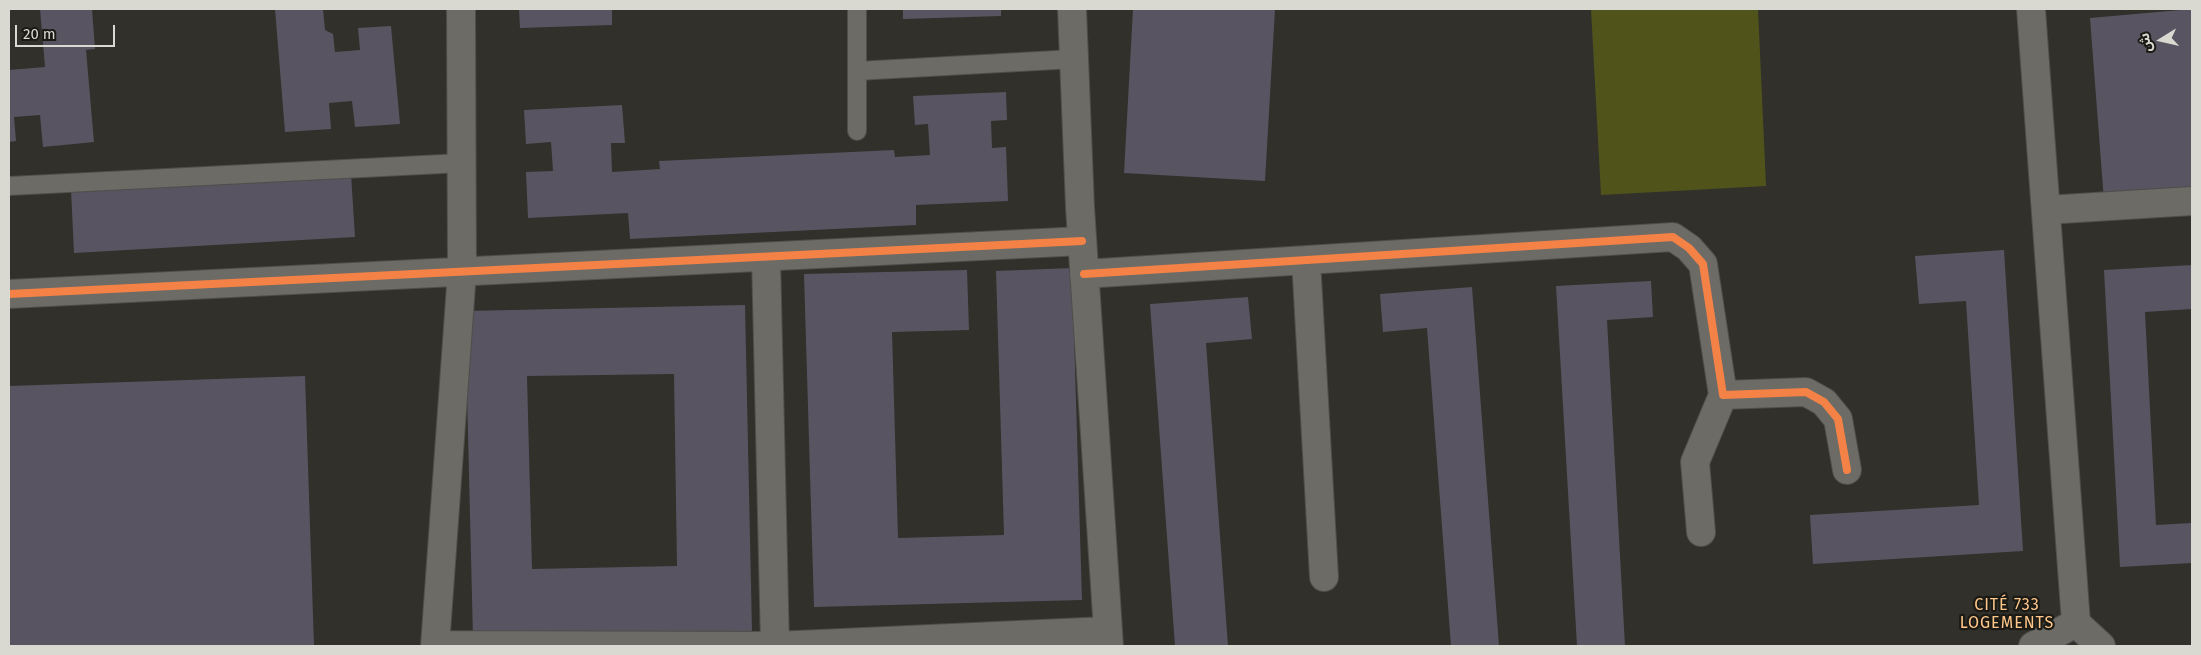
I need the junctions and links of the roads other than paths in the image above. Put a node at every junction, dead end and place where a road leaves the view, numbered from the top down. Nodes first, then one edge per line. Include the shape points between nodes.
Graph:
1 (461, 9) edge
2 (857, 9) edge
3 (1072, 9) edge
4 (2031, 9) edge
5 (1074, 59) junction
6 (857, 71) junction
7 (857, 131) dead end
8 (462, 163) junction
9 (9, 186) edge
10 (2192, 201) edge
11 (2046, 210) junction
12 (1082, 241) junction
13 (766, 257) junction
14 (1306, 260) junction
15 (462, 272) junction
16 (1084, 274) junction
17 (9, 294) edge
18 (1723, 395) junction
19 (1847, 470) dead end
20 (1701, 532) dead end
21 (1324, 577) dead end
22 (2076, 623) junction
23 (1108, 638) edge
24 (435, 645) edge
25 (819, 645) edge
26 (774, 646) edge
27 (2033, 646) edge
28 (2101, 646) edge

1 - 8 street
2 - 6 lane
3 - 5 street
4 - 11 street
5 - 6 lane
5 - 12 street
6 - 7 lane
8 - 9 lane
8 - 15 street
10 - 11 street
11 - 22 street
12 - 13 street
12 - 16 street
13 - 15 street
13 - 26 street
14 - 16 street
14 - 18 street via 1673,237 1689,248 1703,264
14 - 21 street
15 - 17 street
15 - 24 street
16 - 23 street
18 - 19 street via 1806,392 1824,402 1838,419
18 - 20 street via 1695,462
22 - 27 street
22 - 28 street
23 - 25 street
24 - 26 street
25 - 26 street

